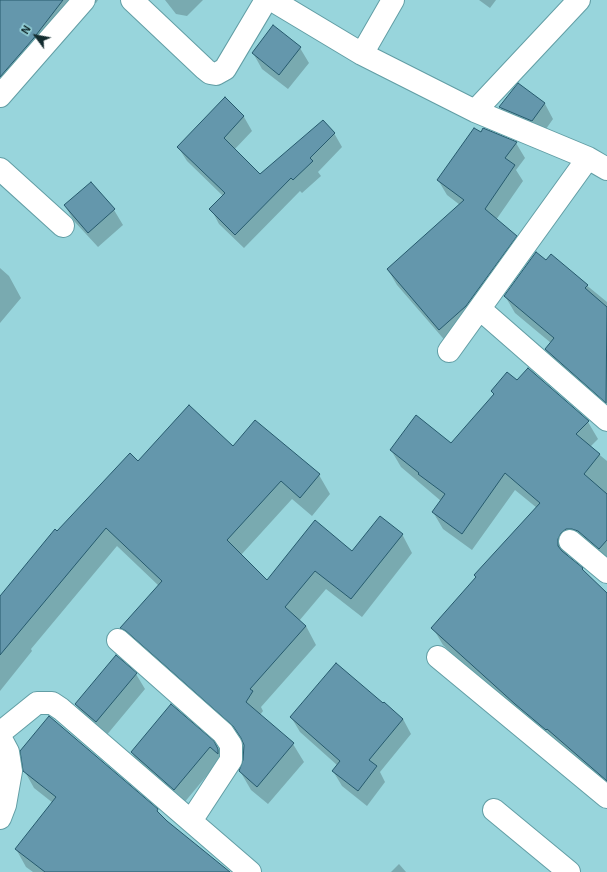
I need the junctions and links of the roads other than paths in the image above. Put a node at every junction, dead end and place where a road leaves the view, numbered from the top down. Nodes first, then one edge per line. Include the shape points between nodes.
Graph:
1 (84, 0) edge
2 (132, 0) edge
3 (266, 0) edge
4 (272, 0) edge
5 (393, 0) edge
6 (579, 0) edge
7 (362, 54) junction
8 (0, 96) edge
9 (475, 111) junction
10 (588, 158) junction
11 (0, 169) edge
12 (607, 169) edge
13 (63, 226) dead end
14 (480, 309) junction
15 (449, 351) dead end
16 (607, 420) edge
17 (570, 541) dead end
18 (607, 572) edge
19 (118, 640) dead end
20 (438, 657) dead end
21 (0, 733) edge
22 (0, 737) edge
23 (607, 797) edge
24 (494, 810) dead end
25 (0, 818) edge
26 (191, 821) junction
27 (250, 872) edge
28 (569, 872) edge

1 - 8 street
2 - 3 street via 205,69 216,74 225,69
4 - 7 street
5 - 7 street
6 - 9 street
7 - 9 street
9 - 10 street
10 - 12 street
10 - 14 street
11 - 13 street
14 - 15 street
14 - 16 street
17 - 18 street
19 - 26 street via 223,733 231,745 231,760
20 - 23 street
21 - 26 street via 37,704 52,703 61,708
22 - 25 street via 8,752 11,771
24 - 28 street
26 - 27 street

